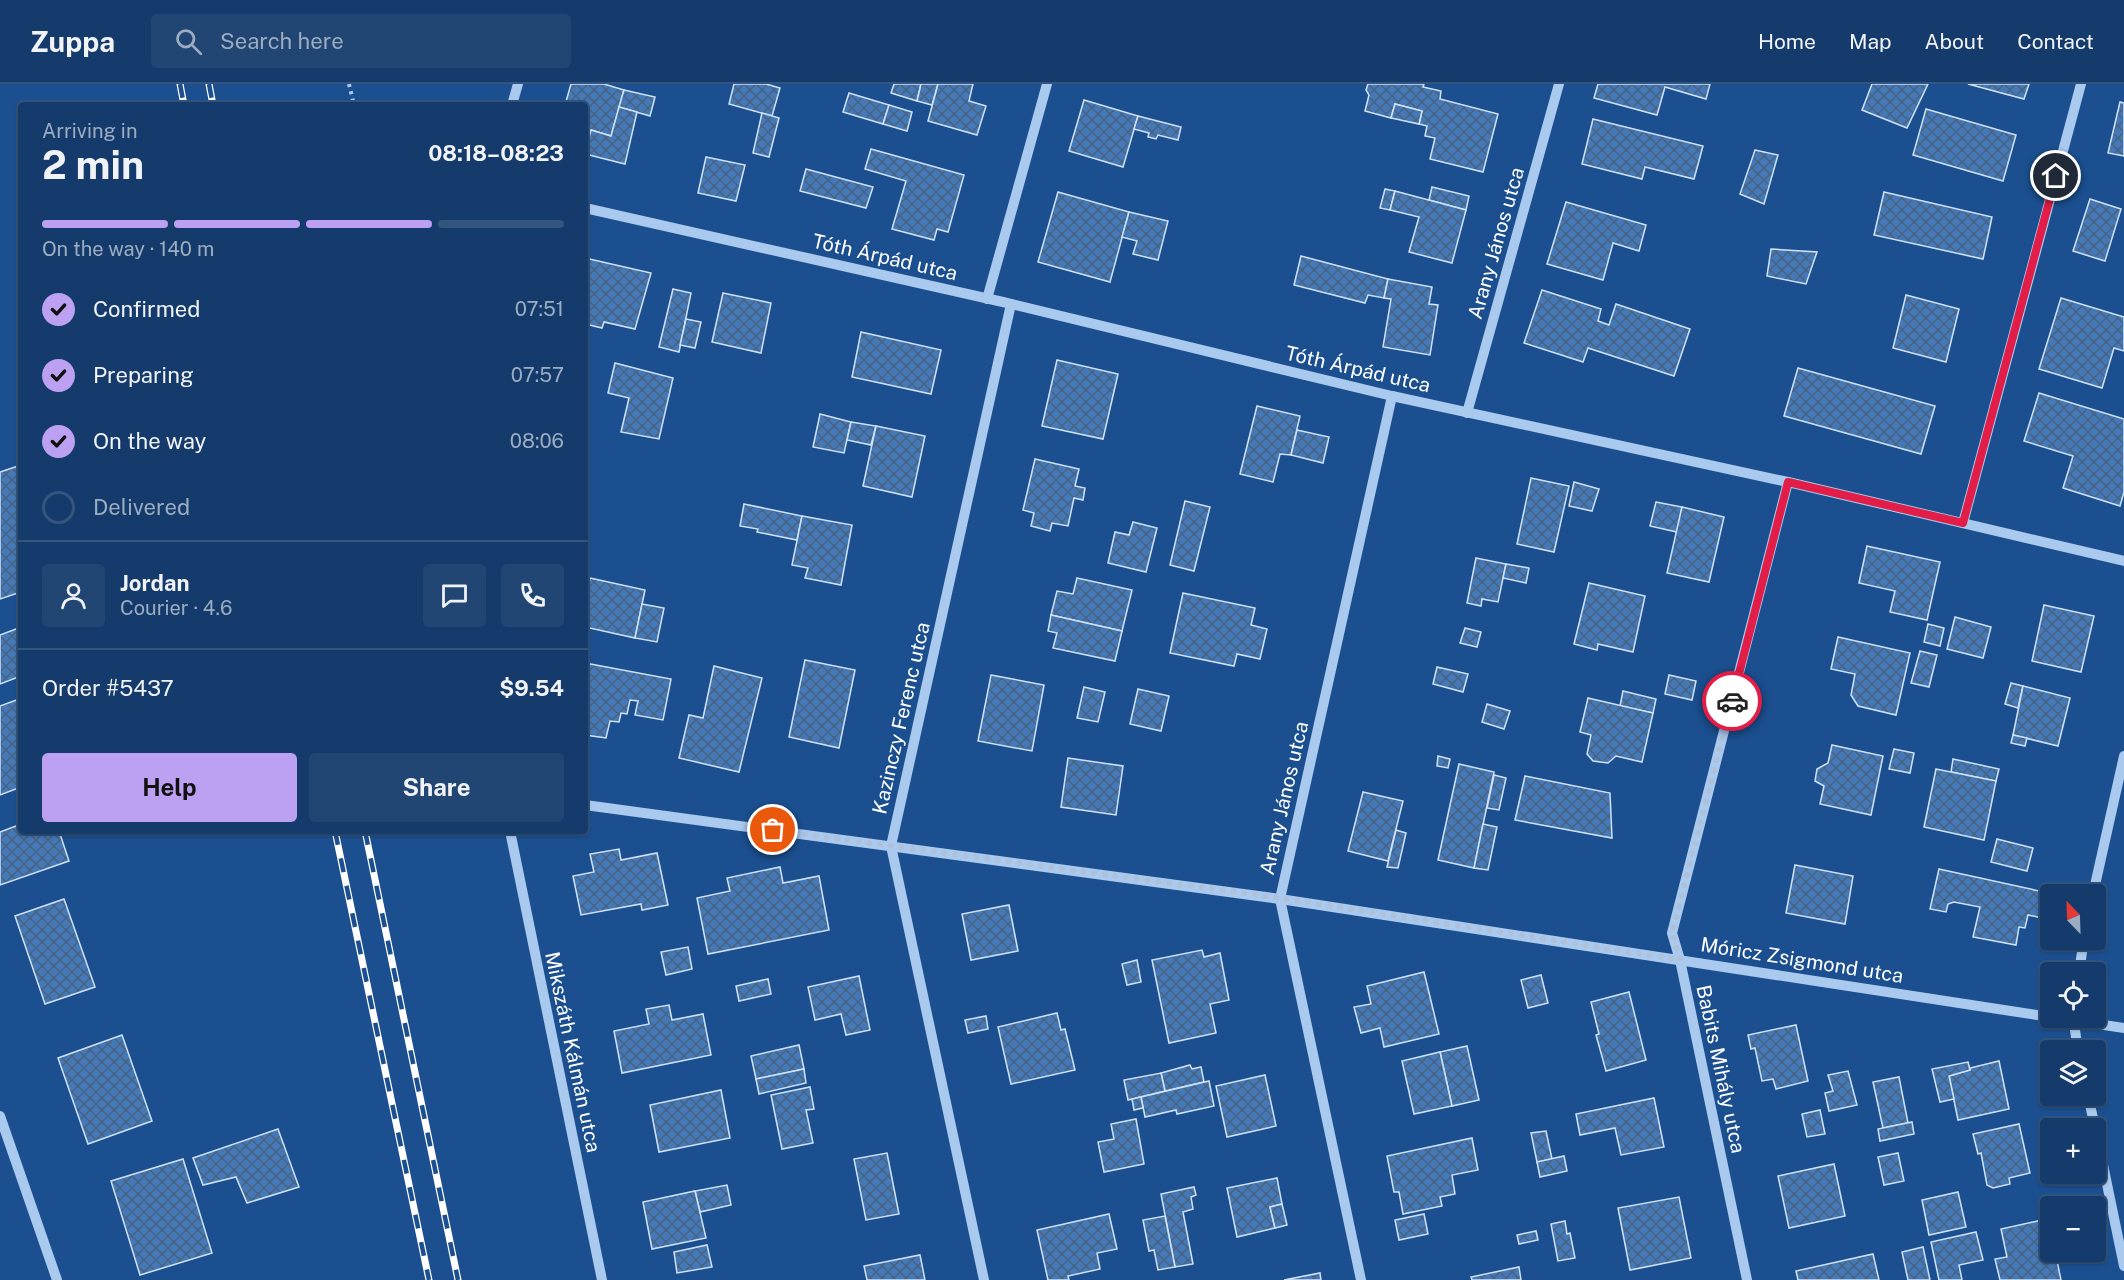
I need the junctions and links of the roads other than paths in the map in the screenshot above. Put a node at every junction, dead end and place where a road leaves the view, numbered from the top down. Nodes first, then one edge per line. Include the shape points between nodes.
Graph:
1 (518, 84) edge
2 (1047, 84) edge
3 (1559, 84) edge
4 (2081, 84) edge
5 (513, 102) edge
6 (588, 209) edge
7 (987, 298) junction
8 (1011, 304) junction
9 (1392, 396) junction
10 (1467, 413) junction
11 (1788, 482) junction
12 (1963, 523) junction
13 (2124, 561) edge
14 (2124, 756) edge
15 (588, 804) edge
16 (511, 834) edge
17 (891, 846) junction
18 (2095, 884) edge
19 (1280, 898) junction
20 (1680, 960) junction
21 (2040, 1015) edge
22 (2106, 1025) edge
23 (2124, 1028) edge
24 (0, 1116) edge
25 (2106, 1182) edge
26 (2124, 1266) edge
27 (57, 1280) edge
28 (602, 1280) edge
29 (984, 1280) edge
30 (1361, 1280) edge
31 (1747, 1280) edge

1 - 5 street
2 - 7 street
3 - 10 street, Arany János utca
4 - 12 street
6 - 7 street, Tóth Árpád utca
7 - 8 street, Tóth Árpád utca
8 - 9 street, Tóth Árpád utca
8 - 17 street, Kazinczy Ferenc utca
9 - 10 street, Tóth Árpád utca
9 - 19 street, Arany János utca
10 - 11 street, Tóth Árpád utca
11 - 12 street, Tóth Árpád utca
11 - 20 street, Babits Mihály utca via 1672,933
12 - 13 street, Tóth Árpád utca
14 - 18 street
15 - 17 street, Móricz Zsigmond utca
16 - 28 street, Mikszáth Kálmán utca
17 - 19 street, Móricz Zsigmond utca
17 - 29 street, Kazinczy Ferenc utca
19 - 20 street, Móricz Zsigmond utca
19 - 30 street, Arany János utca
20 - 21 street, Móricz Zsigmond utca
20 - 31 street, Babits Mihály utca
22 - 23 street, Móricz Zsigmond utca
24 - 27 street
25 - 26 street

